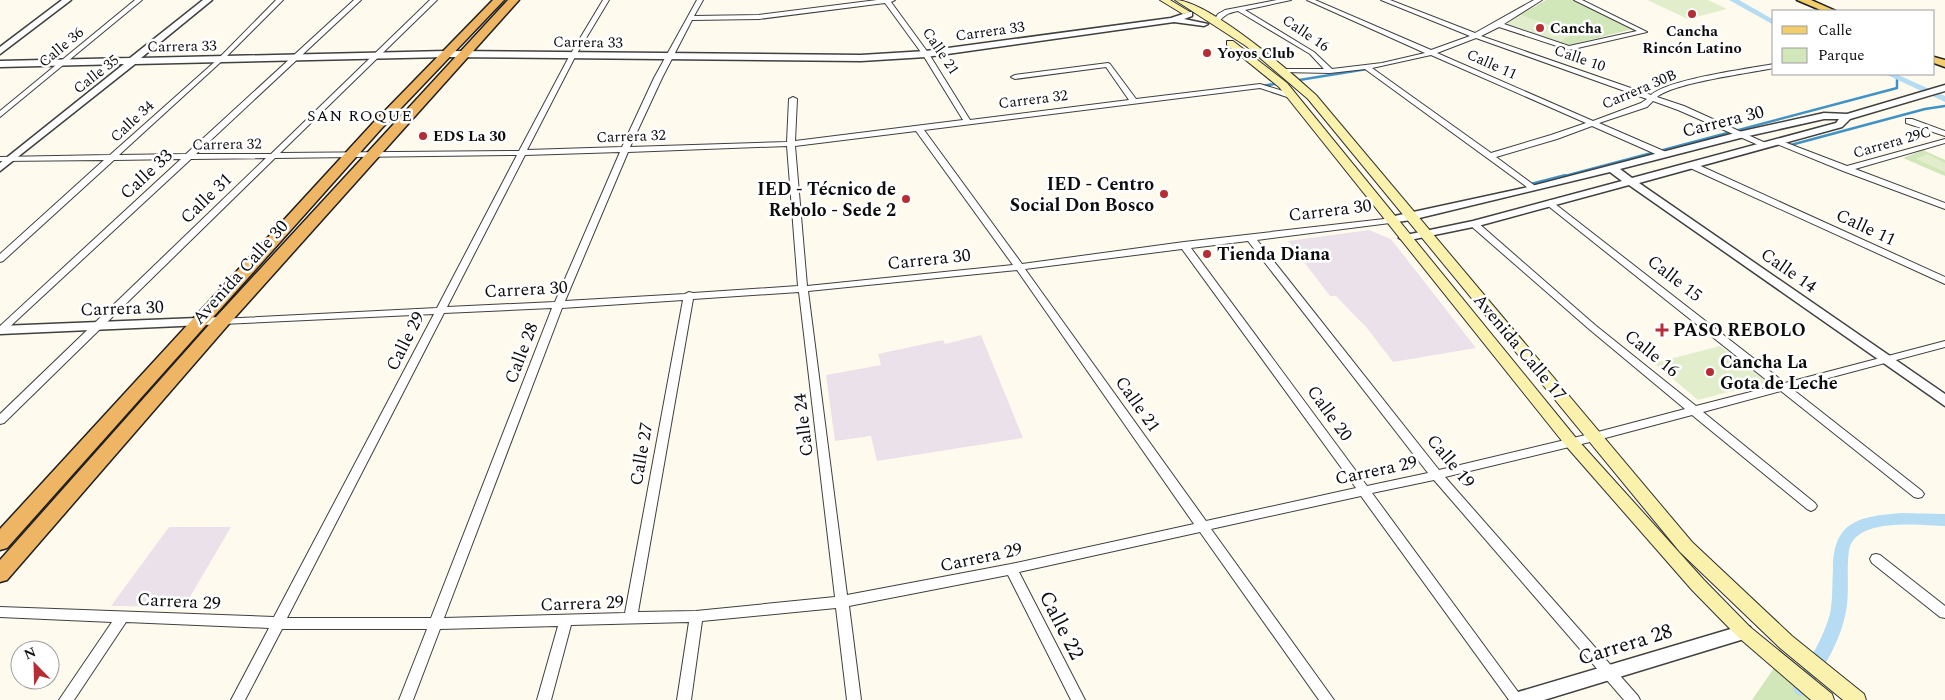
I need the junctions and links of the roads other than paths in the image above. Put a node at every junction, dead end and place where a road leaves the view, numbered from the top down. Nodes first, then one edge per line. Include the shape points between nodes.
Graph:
1 (66, 0) edge
2 (139, 0) edge
3 (208, 0) edge
4 (280, 0) edge
5 (358, 0) edge
6 (434, 0) edge
7 (499, 0) edge
8 (514, 0) edge
9 (606, 0) edge
10 (700, 0) edge
11 (888, 0) edge
12 (1164, 0) edge
13 (1180, 0) edge
14 (1288, 0) edge
15 (1310, 0) edge
16 (1384, 0) edge
17 (1539, 0) edge
18 (1577, 0) edge
19 (1788, 0) edge
20 (1802, 0) edge
21 (1238, 8) junction
22 (1813, 10) edge
23 (1827, 10) edge
24 (1198, 17) junction
25 (690, 18) junction
26 (1172, 20) junction
27 (1216, 22) junction
28 (1498, 24) junction
29 (1476, 36) junction
30 (0, 51) edge
31 (1434, 53) junction
32 (447, 54) junction
33 (463, 54) junction
34 (926, 54) junction
35 (380, 55) junction
36 (572, 55) junction
37 (669, 56) junction
38 (298, 57) junction
39 (221, 59) junction
40 (136, 60) junction
41 (64, 62) junction
42 (0, 64) edge
43 (1772, 66) edge
44 (1366, 67) junction
45 (1284, 71) junction
46 (1330, 71) junction
47 (1269, 73) junction
48 (1015, 77) dead end
49 (1260, 86) junction
50 (1943, 89) edge
51 (1293, 97) junction
52 (1653, 98) junction
53 (793, 99) dead end
54 (1134, 101) junction
55 (0, 114) edge
56 (1847, 117) junction
57 (967, 121) junction
58 (1909, 121) dead end
59 (1590, 124) junction
60 (919, 129) junction
61 (1737, 132) junction
62 (1945, 134) edge
63 (1945, 141) edge
64 (1771, 143) junction
65 (791, 144) junction
66 (624, 150) junction
67 (522, 153) junction
68 (1658, 153) junction
69 (352, 155) junction
70 (373, 155) junction
71 (1488, 156) junction
72 (272, 157) junction
73 (188, 158) junction
74 (0, 159) edge
75 (11, 159) junction
76 (112, 159) junction
77 (1691, 165) junction
78 (0, 168) edge
79 (1611, 168) junction
80 (1846, 169) junction
81 (1631, 181) junction
82 (1534, 188) junction
83 (1550, 203) junction
84 (1945, 206) edge
85 (1411, 217) junction
86 (1390, 220) junction
87 (1474, 224) junction
88 (1426, 235) junction
89 (1250, 238) junction
90 (1405, 238) junction
91 (1184, 245) junction
92 (0, 259) edge
93 (1021, 267) junction
94 (1945, 281) edge
95 (804, 289) junction
96 (689, 295) junction
97 (556, 305) junction
98 (440, 310) junction
99 (222, 321) junction
100 (199, 322) junction
101 (96, 326) junction
102 (0, 331) edge
103 (1945, 344) edge
104 (1887, 359) junction
105 (1785, 387) junction
106 (1945, 401) edge
107 (1696, 410) junction
108 (0, 420) edge
109 (1594, 437) junction
110 (1571, 442) junction
111 (1436, 475) junction
112 (1365, 490) junction
113 (1918, 494) dead end
114 (1811, 506) dead end
115 (1201, 526) junction
116 (0, 542) edge
117 (1876, 559) dead end
118 (1011, 569) junction
119 (0, 574) edge
120 (842, 602) junction
121 (0, 612) edge
122 (1945, 613) edge
123 (123, 616) junction
124 (696, 616) junction
125 (630, 620) junction
126 (565, 622) junction
127 (278, 623) junction
128 (436, 624) junction
129 (1744, 632) junction
130 (1608, 672) junction
131 (66, 700) edge
132 (238, 700) edge
133 (406, 700) edge
134 (544, 700) edge
135 (684, 700) edge
136 (854, 700) edge
137 (1078, 700) edge
138 (1328, 700) edge
139 (1518, 700) edge
140 (1633, 700) edge
141 (1825, 700) edge
142 (1857, 700) edge

1 - 30 street
2 - 41 street, Calle 36
3 - 40 street, Calle 35
4 - 39 street, Calle 34
5 - 38 street, Calle 33
6 - 35 street, Calle 31
7 - 32 highway, Avenida Calle 30
8 - 33 highway, Avenida Calle 30
9 - 36 street, Calle 29
10 - 25 street, Calle 28
11 - 25 street via 759,17
11 - 34 street, Calle 21
12 - 24 main road, Avenida Calle 17
13 - 24 main road, Avenida Calle 17
14 - 21 street
15 - 31 street, Calle 11
16 - 29 street, Calle 10
17 - 28 street
18 - 28 street via 1644,32 1569,48
19 - 22 main road
20 - 23 main road
21 - 27 street via 1223,13
21 - 46 street, Calle 16 via 1312,53
24 - 26 street, Carrera 33
24 - 26 street, Carrera 33
24 - 27 main road, Avenida Calle 17
24 - 47 main road, Avenida Calle 17
25 - 37 street, Calle 28
26 - 34 street, Carrera 33
27 - 45 main road, Avenida Calle 17
28 - 29 street
29 - 31 street
29 - 52 street, Calle 10
31 - 44 street
31 - 59 street, Calle 11
32 - 33 street, Carrera 33
32 - 35 street, Carrera 33
32 - 69 highway, Avenida Calle 30
33 - 36 street, Carrera 33
33 - 70 highway, Avenida Calle 30
34 - 37 street, Carrera 33 via 861,58
34 - 57 street, Calle 21
35 - 38 street, Carrera 33
35 - 72 street, Calle 31
36 - 37 street, Carrera 33
36 - 67 street, Calle 29
37 - 66 street, Calle 28
38 - 39 street, Carrera 33
38 - 73 street, Calle 33
39 - 40 street, Carrera 33
39 - 76 street, Calle 34
40 - 41 street, Carrera 33
40 - 75 street, Calle 35
41 - 42 street, Carrera 33
41 - 55 street, Calle 36
43 - 52 street, Carrera 30B via 1679,85 1659,92
44 - 46 street
44 - 71 street
45 - 46 street
45 - 85 main road, Avenida Calle 17 via 1312,97
47 - 49 street
47 - 51 main road, Avenida Calle 17
48 - 54 street via 1108,65
49 - 51 street, Carrera 32
49 - 54 street, Carrera 32
50 - 56 street, Carrera 30
51 - 86 main road, Avenida Calle 17
52 - 59 street, Carrera 30B via 1644,105
52 - 61 street, Calle 10
53 - 65 street, Calle 24
54 - 57 street, Carrera 32
56 - 61 street, Carrera 30 via 1824,116
56 - 64 street, Carrera 30 via 1839,124
57 - 60 street, Carrera 32
58 - 62 street
59 - 68 street, Calle 11
59 - 71 street, Carrera 30B
60 - 65 street, Carrera 32
60 - 93 street, Calle 21
61 - 64 street, Calle 10
61 - 68 street, Carrera 30
63 - 80 street, Carrera 29C
64 - 77 street, Carrera 30
64 - 80 street, Calle 10
65 - 66 street, Carrera 32
65 - 95 street, Calle 24
66 - 67 street, Carrera 32
66 - 97 street, Calle 28
67 - 70 street, Carrera 32
67 - 98 street, Calle 29
68 - 79 street, Carrera 30
69 - 70 street, Carrera 32
69 - 72 street, Carrera 32
69 - 100 highway, Avenida Calle 30
70 - 99 highway, Avenida Calle 30
71 - 82 street
72 - 73 street, Carrera 32
72 - 101 street, Calle 31
73 - 76 street, Carrera 32
73 - 102 street, Calle 33
74 - 75 street, Carrera 32
75 - 76 street, Carrera 32
75 - 78 street, Calle 35
76 - 92 street, Calle 34
77 - 81 street, Carrera 30
77 - 94 street, Calle 11
79 - 81 street, Calle 14
79 - 82 street, Carrera 30
80 - 84 street, Calle 10
81 - 83 street, Carrera 30
81 - 104 street, Calle 14
82 - 85 street, Carrera 30
83 - 87 street, Carrera 30
83 - 105 street, Calle 15
85 - 86 street, Carrera 30
85 - 88 main road, Avenida Calle 17
86 - 89 street, Carrera 30
86 - 90 main road, Avenida Calle 17
87 - 88 street, Carrera 30
87 - 107 street, Calle 16 via 1592,327
88 - 90 street, Carrera 30
88 - 109 main road, Avenida Calle 17
89 - 91 street, Carrera 30
89 - 111 street, Calle 19
90 - 110 main road, Avenida Calle 17
91 - 93 street, Carrera 30
91 - 112 street, Calle 20
93 - 95 street, Carrera 30
93 - 115 street, Calle 21
95 - 96 street, Carrera 30
95 - 120 street, Calle 24
96 - 97 street, Carrera 30
96 - 125 street, Calle 27
97 - 98 street, Carrera 30
97 - 128 street, Calle 28
98 - 99 street, Carrera 30
98 - 127 street, Calle 29
99 - 100 street, Carrera 30
99 - 119 highway, Avenida Calle 30
100 - 101 street, Carrera 30
100 - 116 highway, Avenida Calle 30
101 - 102 street, Carrera 30
101 - 108 street, Calle 31
103 - 104 street, Carrera 29
104 - 105 street, Carrera 29
104 - 106 street, Calle 14
105 - 107 street, Carrera 29
105 - 113 street, Calle 15
107 - 109 street, Carrera 29
107 - 114 street, Calle 16
109 - 110 street, Carrera 29
109 - 142 main road, Avenida Calle 17 via 1686,547 1743,604
110 - 111 street, Carrera 29
110 - 129 main road, Avenida Calle 17
111 - 112 street, Carrera 29
111 - 130 street, Calle 19
112 - 115 street, Carrera 29
112 - 139 street, Calle 20
115 - 118 street, Carrera 29
115 - 138 street, Calle 21
117 - 122 street
118 - 120 street, Carrera 29
118 - 137 street, Calle 22
120 - 124 street, Carrera 29
120 - 136 street, Calle 24
121 - 123 street, Carrera 29
123 - 127 street, Carrera 29
123 - 131 street
124 - 125 street, Carrera 29
124 - 135 street
125 - 126 street, Carrera 29
126 - 128 street, Carrera 29
126 - 134 street
127 - 128 street, Carrera 29
127 - 132 street, Calle 29
128 - 133 street, Calle 28
129 - 130 street, Carrera 28
129 - 141 main road, Avenida Calle 17
130 - 139 street, Carrera 28
130 - 140 street, Calle 19

